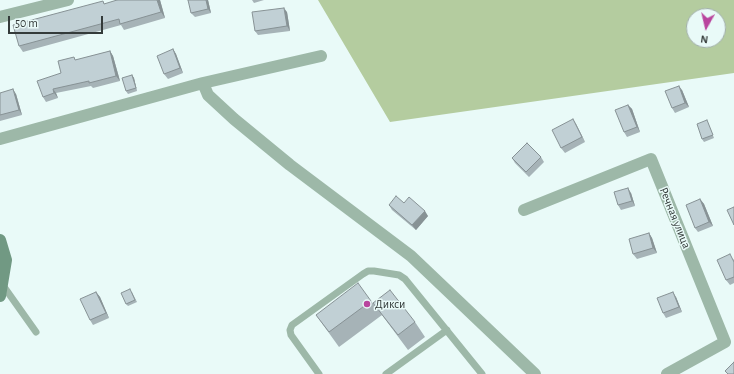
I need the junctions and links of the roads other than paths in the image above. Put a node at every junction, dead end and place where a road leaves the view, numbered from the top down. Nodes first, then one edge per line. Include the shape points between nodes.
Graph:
1 (68, 0) edge
2 (0, 17) edge
3 (321, 56) dead end
4 (203, 83) junction
5 (0, 139) edge
6 (524, 210) dead end
7 (0, 240) edge
8 (1, 290) edge
9 (447, 330) junction
10 (36, 332) dead end
11 (730, 340) edge
12 (319, 374) edge
13 (386, 374) edge
14 (482, 374) edge
15 (535, 374) edge
16 (667, 374) edge

1 - 2 street
3 - 4 street
4 - 5 street
4 - 15 street via 208,95 234,119 290,165 411,256
6 - 11 street, Речная улица via 651,159
7 - 8 street via 6,260
8 - 10 lane
9 - 12 lane via 403,277 368,271 292,325 291,335
9 - 13 lane
9 - 14 lane
11 - 16 street, Речная улица

